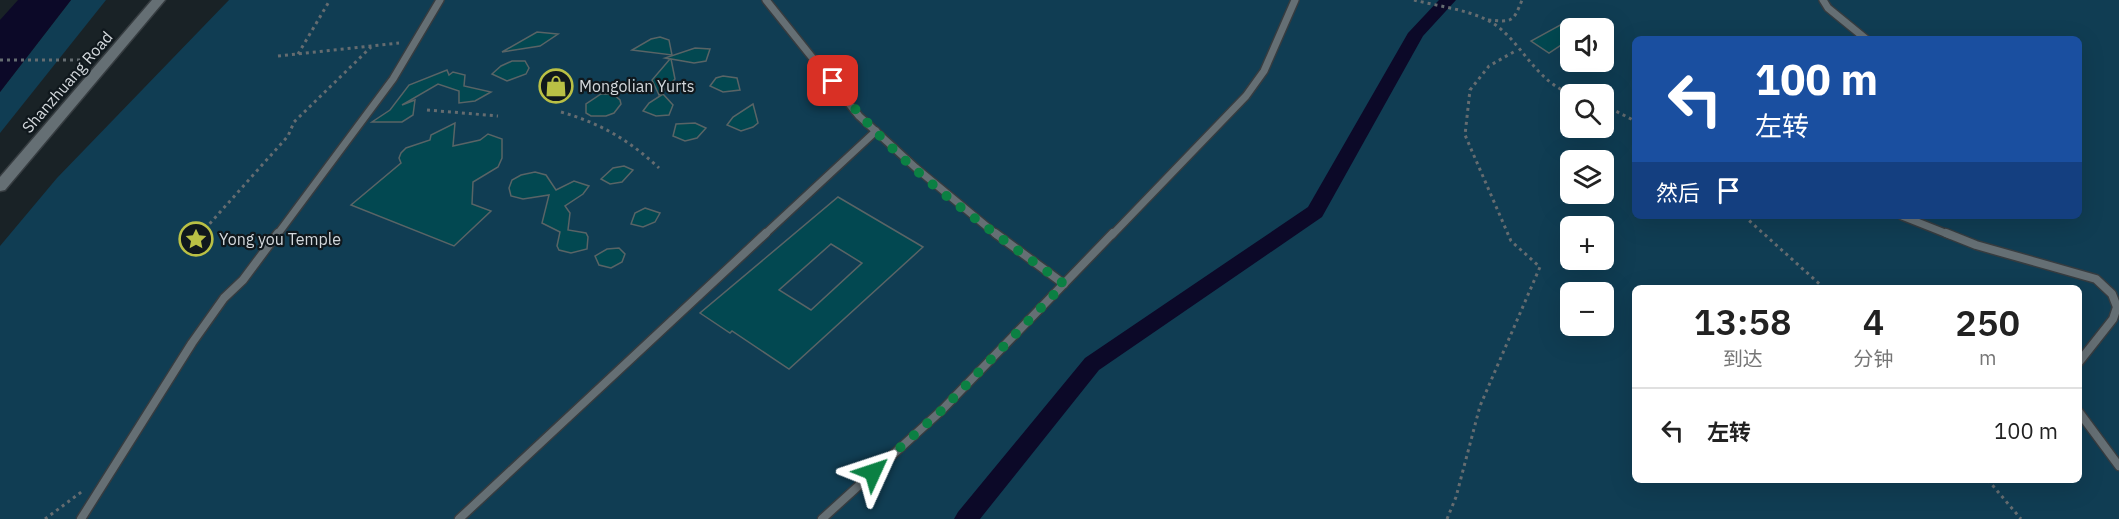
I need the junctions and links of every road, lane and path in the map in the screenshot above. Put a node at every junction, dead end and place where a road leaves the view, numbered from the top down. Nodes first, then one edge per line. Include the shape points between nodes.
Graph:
1 (159, 0) edge
2 (330, 0) edge
3 (440, 0) edge
4 (766, 0) edge
5 (1295, 0) edge
6 (1414, 0) edge
7 (1522, 0) edge
8 (1823, 0) edge
9 (1486, 19) junction
10 (1862, 36) edge
11 (416, 40) junction
12 (371, 47) junction
13 (1517, 50) junction
14 (298, 54) junction
15 (278, 56) dead end
16 (0, 60) edge
17 (109, 60) junction
18 (1560, 90) edge
19 (427, 110) dead end
20 (1614, 110) edge
21 (561, 112) dead end
22 (498, 116) dead end
23 (1632, 119) edge
24 (876, 131) junction
25 (659, 168) dead end
26 (0, 186) edge
27 (1747, 219) edge
28 (1910, 219) edge
29 (205, 229) dead end
30 (1064, 284) junction
31 (1821, 285) edge
32 (2082, 358) edge
33 (2082, 416) edge
34 (2119, 466) edge
35 (1991, 483) edge
36 (81, 519) edge
37 (459, 519) edge
38 (822, 519) edge
39 (1447, 519) edge
40 (2021, 519) edge

1 - 17 main road, Shanzhuang Road
2 - 14 path
3 - 11 lane
4 - 24 lane via 859,116
5 - 30 lane via 1264,71 1246,96
6 - 9 path
7 - 9 path via 1515,18
8 - 10 lane
9 - 13 path
11 - 12 path
11 - 36 lane via 393,78 192,343
12 - 14 path
12 - 29 path via 294,122 288,136
13 - 18 path
13 - 39 path via 1489,66 1470,90 1465,135 1511,241 1540,267 1480,406
14 - 15 path
16 - 17 path
17 - 26 main road, Shanzhuang Road
19 - 22 path
20 - 23 path
21 - 25 path via 609,127
24 - 30 lane via 976,219
24 - 37 lane
27 - 31 path
28 - 32 lane via 1976,245 2096,279 2112,294 2117,307 2113,319
30 - 38 lane via 942,410
33 - 34 lane
35 - 40 path

